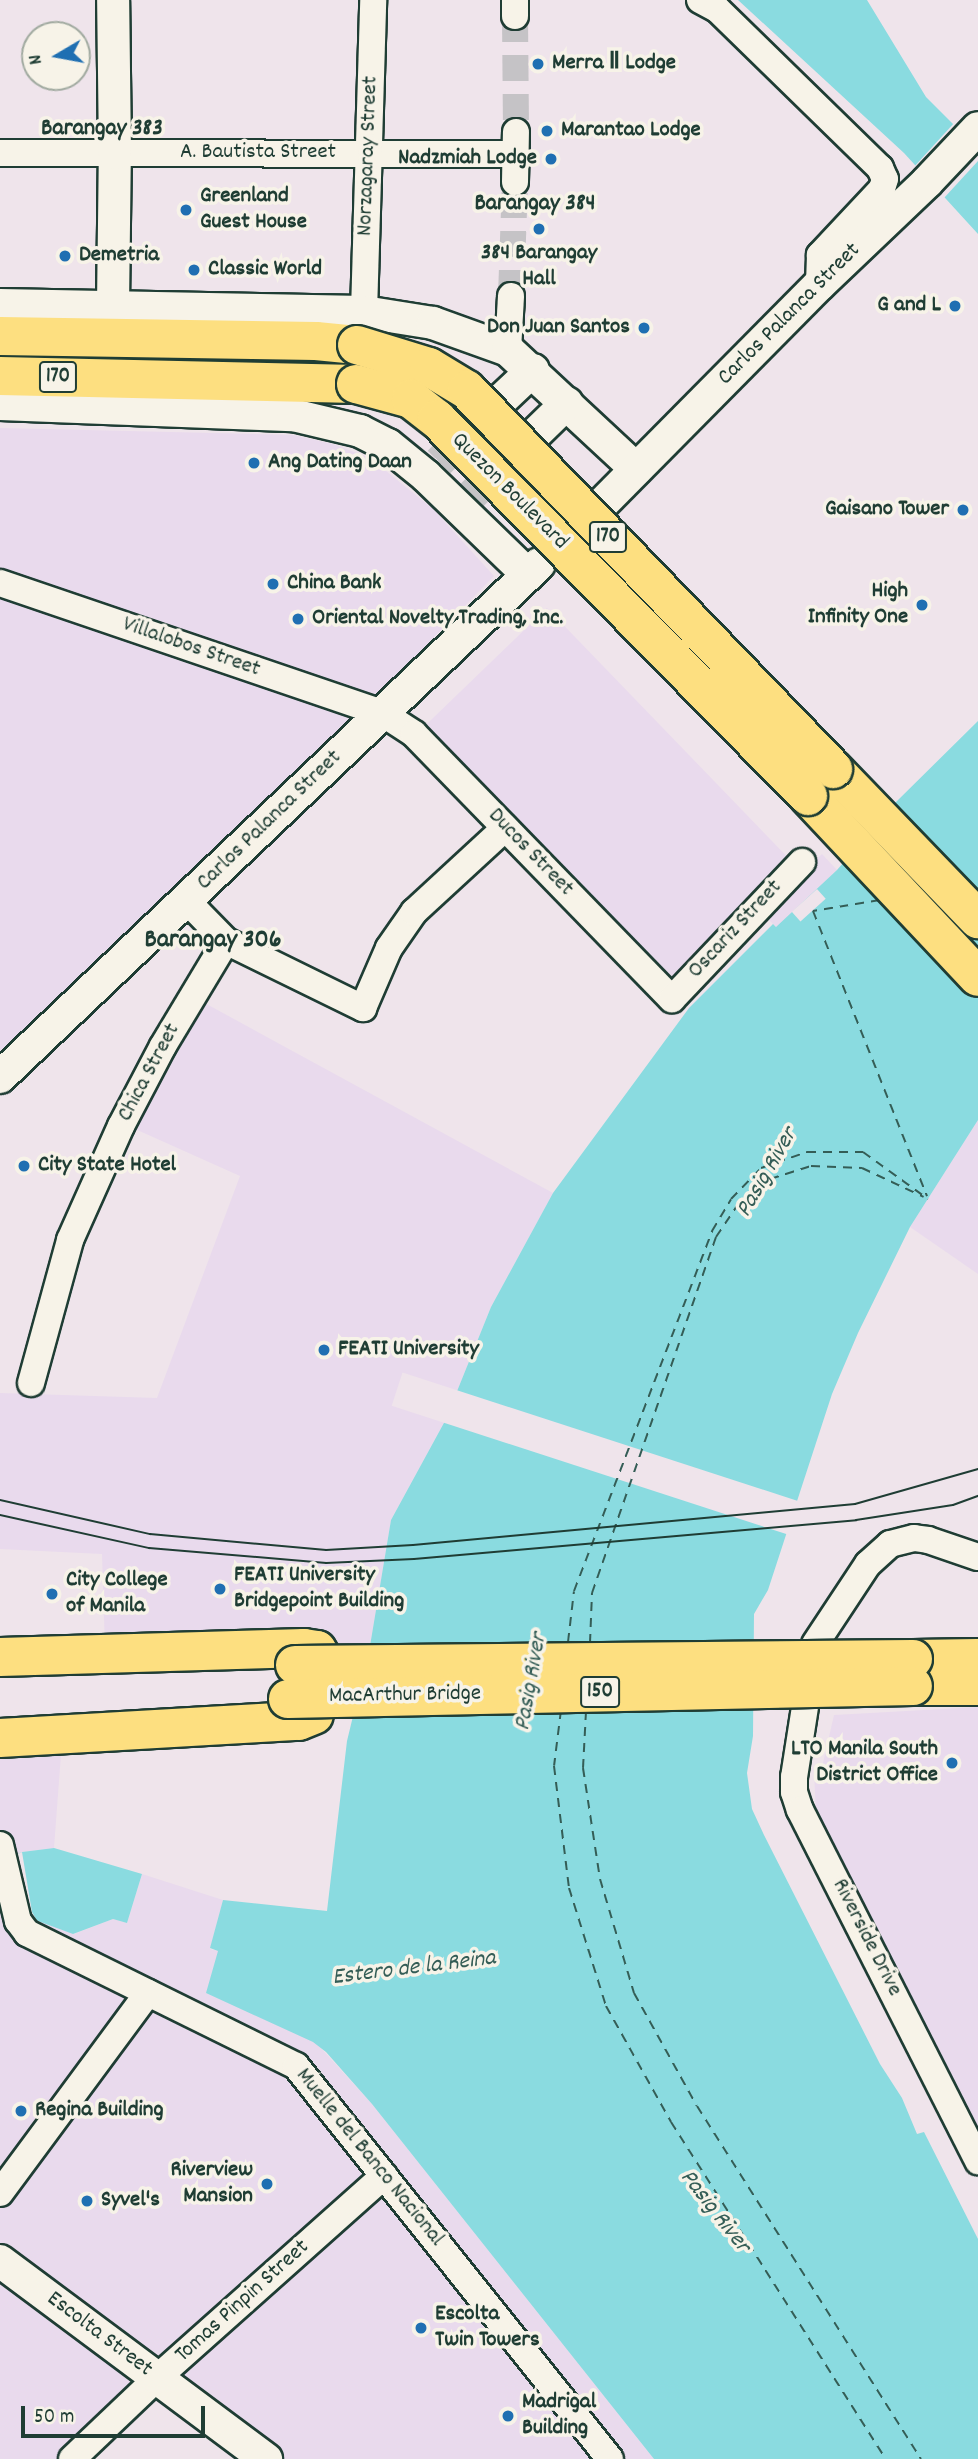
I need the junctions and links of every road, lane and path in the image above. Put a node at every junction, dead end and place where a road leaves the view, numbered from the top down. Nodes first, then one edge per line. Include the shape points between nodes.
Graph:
1 (113, 0) edge
2 (373, 0) edge
3 (703, 0) edge
4 (978, 128) edge
5 (0, 153) edge
6 (116, 153) junction
7 (370, 154) junction
8 (515, 182) tunnel mouth
9 (819, 285) junction
10 (511, 296) tunnel mouth
11 (0, 304) edge
12 (113, 306) junction
13 (361, 328) junction
14 (0, 336) edge
15 (508, 350) junction
16 (533, 370) junction
17 (0, 376) edge
18 (498, 403) tunnel mouth
19 (568, 403) junction
20 (0, 404) edge
21 (531, 438) tunnel mouth
22 (636, 469) junction
23 (603, 503) dead end
24 (534, 569) joint
25 (0, 583) edge
26 (383, 713) junction
27 (505, 828) junction
28 (802, 862) dead end
29 (187, 901) junction
30 (978, 919) edge
31 (226, 941) junction
32 (978, 977) edge
33 (672, 999) joint
34 (0, 1077) edge
35 (31, 1383) dead end
36 (978, 1557) edge
37 (815, 1644) dead end
38 (0, 1657) edge
39 (978, 1658) edge
40 (0, 1672) edge
41 (913, 1673) junction
42 (304, 1684) junction
43 (978, 1686) edge
44 (805, 1707) dead end
45 (0, 1713) edge
46 (0, 1738) edge
47 (3, 1852) edge
48 (12, 1921) edge
49 (148, 1993) junction
50 (978, 2161) edge
51 (384, 2176) junction
52 (0, 2193) edge
53 (0, 2261) edge
54 (157, 2378) junction
55 (72, 2459) edge
56 (266, 2459) edge
57 (610, 2459) edge

1 - 6 street
2 - 7 street, Norzagaray Street
3 - 9 street via 880,168 885,179 882,189 820,256
4 - 9 street, Carlos Palanca Street
5 - 6 street, A. Bautista Street
6 - 7 street, A. Bautista Street
6 - 12 street
7 - 8 street, A. Bautista Street via 516,143
7 - 13 street, Norzagaray Street
9 - 22 street, Carlos Palanca Street
10 - 15 street
11 - 12 street, Quezon Boulevard
12 - 13 street, Quezon Boulevard
13 - 14 main road, Quezon Boulevard / 170 via 316,341
13 - 15 street, Quezon Boulevard via 433,323
13 - 30 main road, Quezon Boulevard / 170, bridge via 467,390
15 - 16 street, Quezon Boulevard
16 - 18 street
16 - 19 street, Quezon Boulevard
17 - 32 main road, Quezon Boulevard / 170, bridge via 356,384 411,399 437,419 683,667
19 - 21 street
19 - 22 street, Quezon Boulevard
20 - 24 street, Quezon Boulevard via 293,415 360,430 432,469
22 - 23 street, Carlos Palanca Street
24 - 26 street, Carlos Palanca Street
25 - 26 street, Villalobos Street
26 - 27 street, Ducos Street via 414,734
26 - 29 street, Carlos Palanca Street
27 - 31 street via 414,912 389,948 363,1008
27 - 33 street, Ducos Street
28 - 33 street, Oscariz Street
29 - 31 street
29 - 34 street, Carlos Palanca Street
31 - 35 street, Chica Street via 133,1103 70,1240
36 - 37 street via 928,1539 890,1544 868,1564
38 - 42 main road via 317,1650
39 - 41 main road, MacArthur Bridge / 150
40 - 42 main road, MacArthur Bridge / 150
41 - 42 main road, MacArthur Bridge / 150, bridge
41 - 43 main road, MacArthur Bridge / 150
42 - 45 main road, MacArthur Bridge / 150
42 - 46 main road via 299,1721
44 - 50 street, Riverside Drive via 794,1777 800,1810
47 - 48 street, Muelle del Banco Nacional
48 - 49 street, Muelle del Banco Nacional via 34,1937
49 - 51 street, Muelle del Banco Nacional via 296,2066
49 - 52 street
51 - 54 street, Tomas Pinpin Street
51 - 57 street, Muelle del Banco Nacional
53 - 54 street, Escolta Street
54 - 55 street, Tomas Pinpin Street
54 - 56 street, Escolta Street

